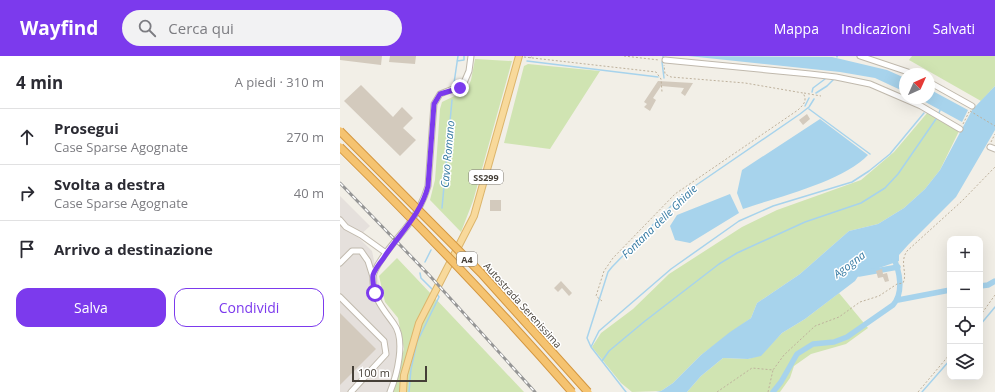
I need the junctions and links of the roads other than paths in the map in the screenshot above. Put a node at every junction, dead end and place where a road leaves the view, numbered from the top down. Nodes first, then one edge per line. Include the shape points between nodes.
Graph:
1 (471, 56) edge
2 (519, 56) edge
3 (860, 56) edge
4 (664, 60) road end
5 (899, 69) edge
6 (935, 85) edge
7 (972, 106) dead end
8 (960, 129) road end
9 (340, 131) edge
10 (340, 147) edge
11 (340, 220) edge
12 (386, 253) junction
13 (340, 263) edge
14 (372, 277) junction
15 (340, 297) edge
16 (351, 392) edge
17 (390, 392) edge
18 (403, 392) edge
19 (572, 392) edge
20 (588, 392) edge

1 - 12 street via 469,71 463,85 440,94 436,99 432,112 428,186 425,196 408,225
2 - 18 main road, SS299 via 474,216 434,291 413,338 404,375
3 - 5 street
4 - 8 street via 817,75 870,84 921,106
6 - 7 street
9 - 20 highway, Autostrada Serenissima / A4, bridge via 481,273
10 - 19 highway, Autostrada Serenissima / A4, bridge via 466,275
11 - 12 street
12 - 14 street
13 - 14 street via 352,251 361,251 368,261
14 - 17 street via 380,304 399,335 397,375
15 - 16 street via 384,341 386,354

